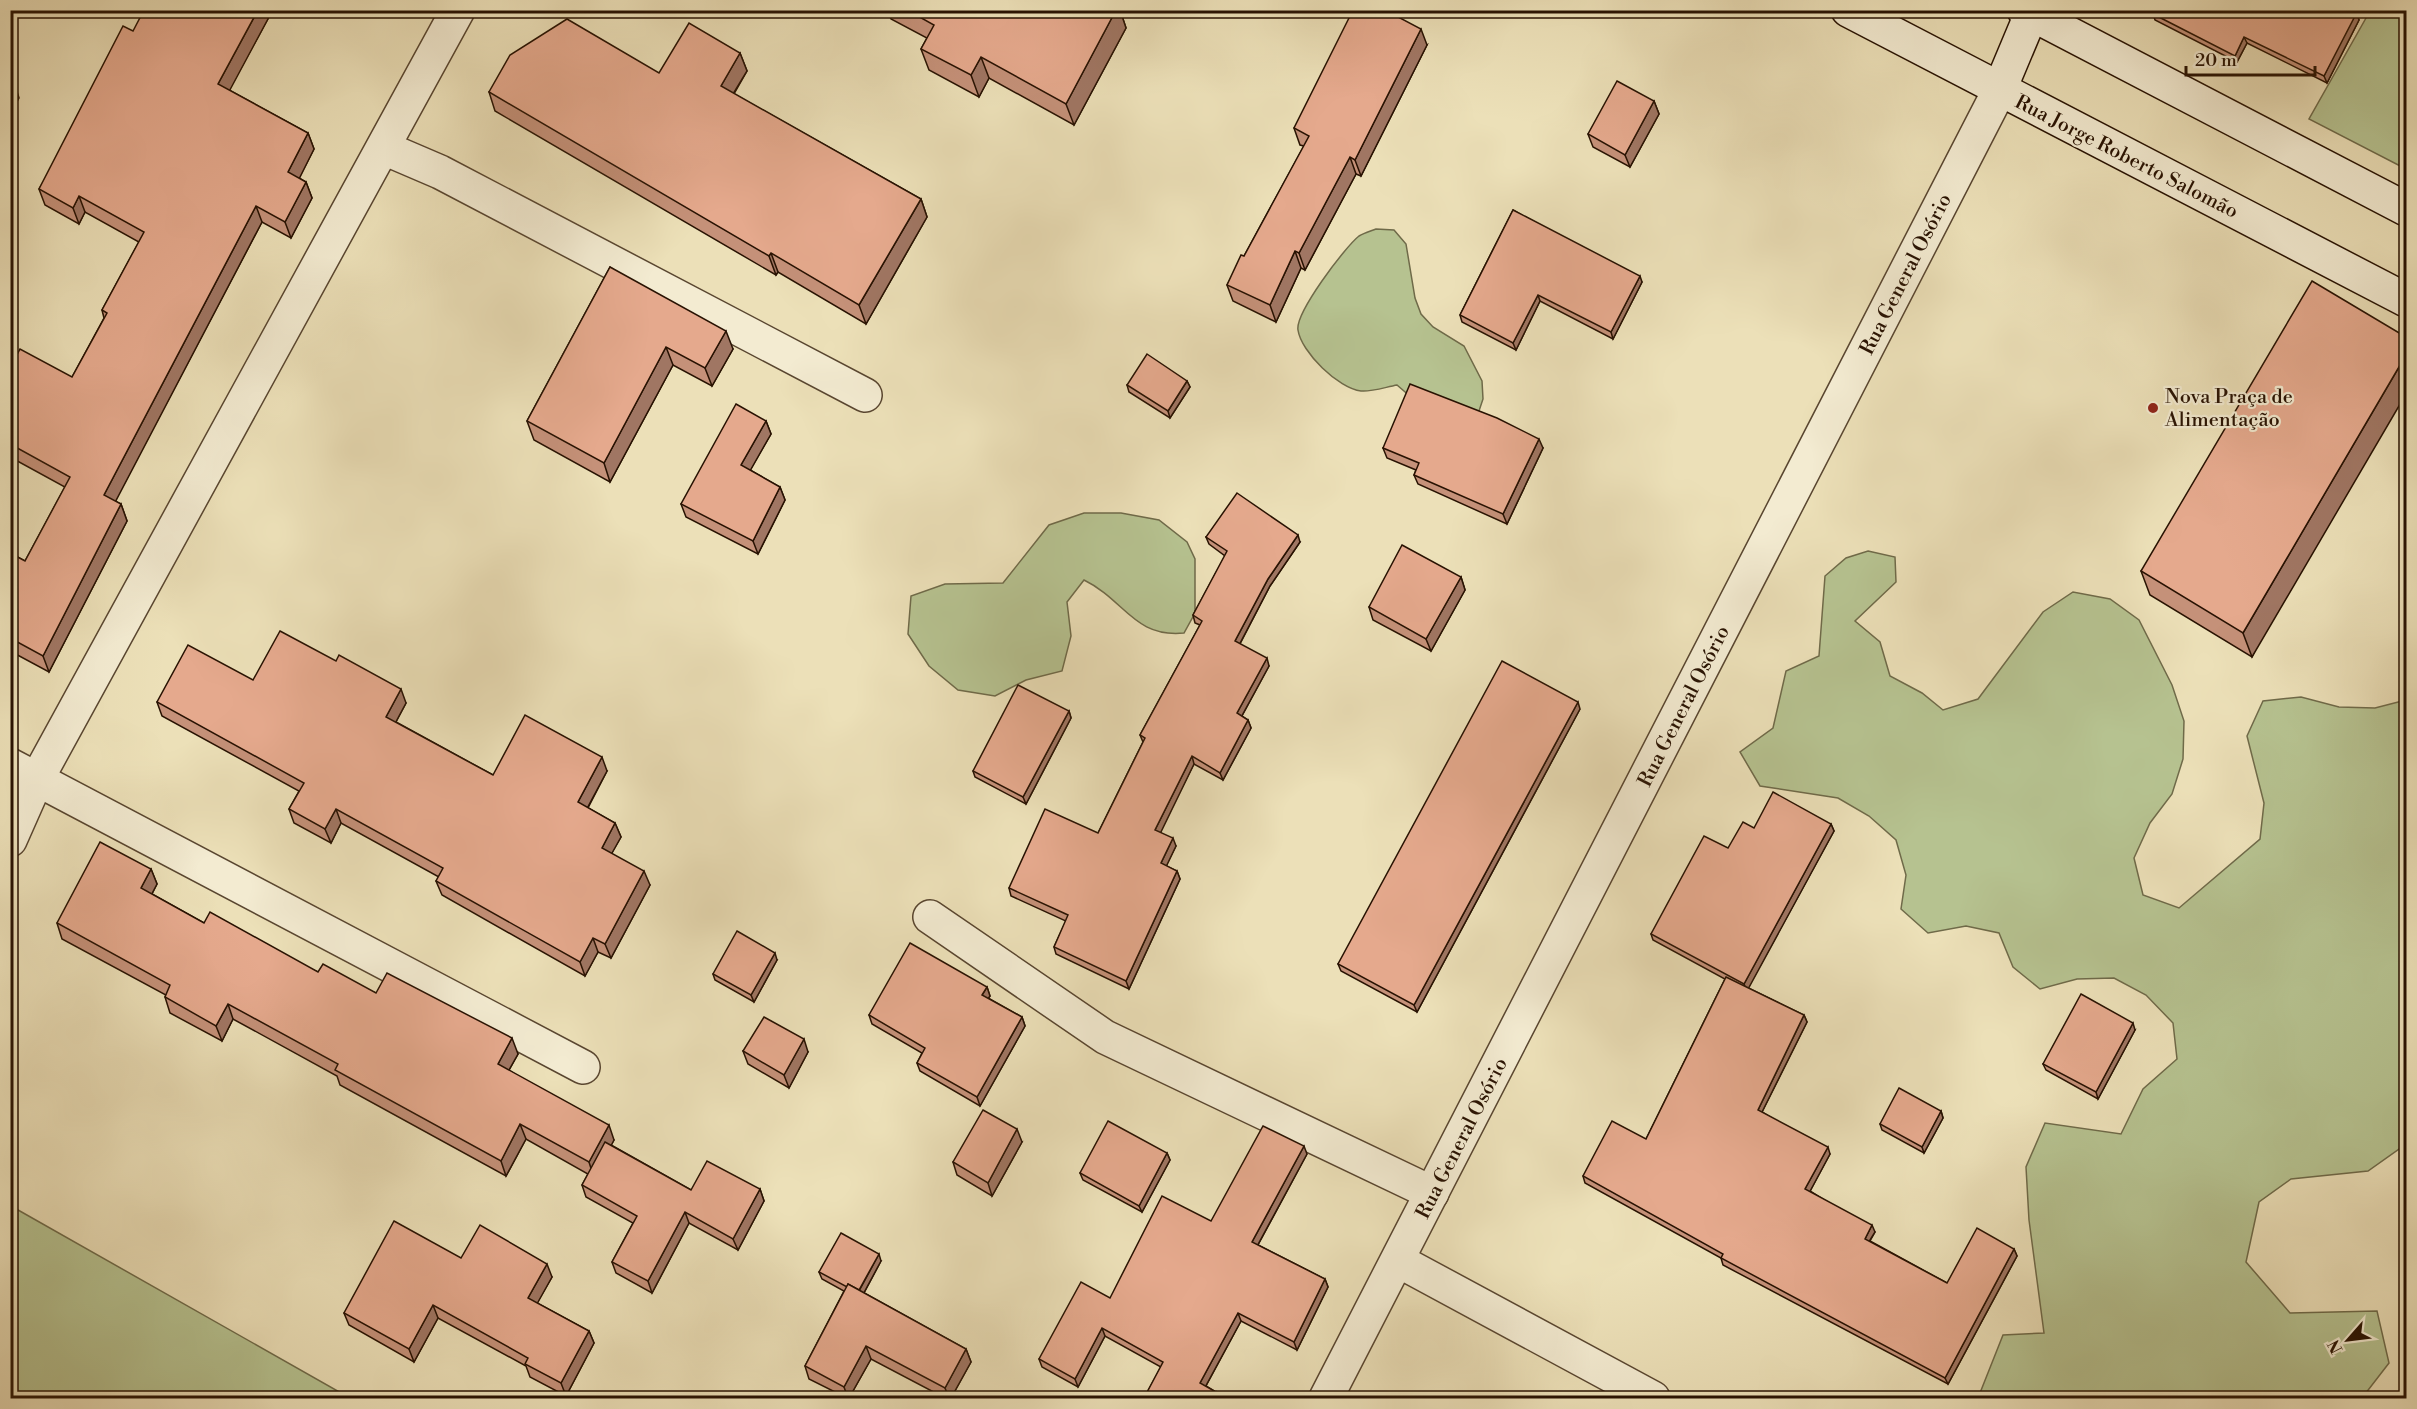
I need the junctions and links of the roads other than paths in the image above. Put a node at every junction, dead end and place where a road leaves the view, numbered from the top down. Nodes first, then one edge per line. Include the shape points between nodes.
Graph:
1 (458, 10) edge
2 (1848, 10) edge
3 (2030, 12) edge
4 (1999, 91) junction
5 (384, 148) junction
6 (2406, 209) edge
7 (2406, 300) edge
8 (865, 395) dead end
9 (24, 772) edge
10 (10, 840) edge
11 (930, 917) dead end
12 (583, 1066) dead end
13 (1432, 1193) junction
14 (1399, 1261) junction
15 (1326, 1398) edge
16 (1653, 1398) edge

1 - 5 street
2 - 4 street, Rua Jorge Roberto Salomão
3 - 4 street, Rua General Osório
3 - 6 street
4 - 7 street, Rua Jorge Roberto Salomão
4 - 13 street, Rua General Osório
5 - 8 street via 440,172
5 - 9 street
9 - 10 street
9 - 12 street
11 - 13 street via 1105,1037
13 - 14 street, Rua General Osório
14 - 15 street, Rua General Osório
14 - 16 street

